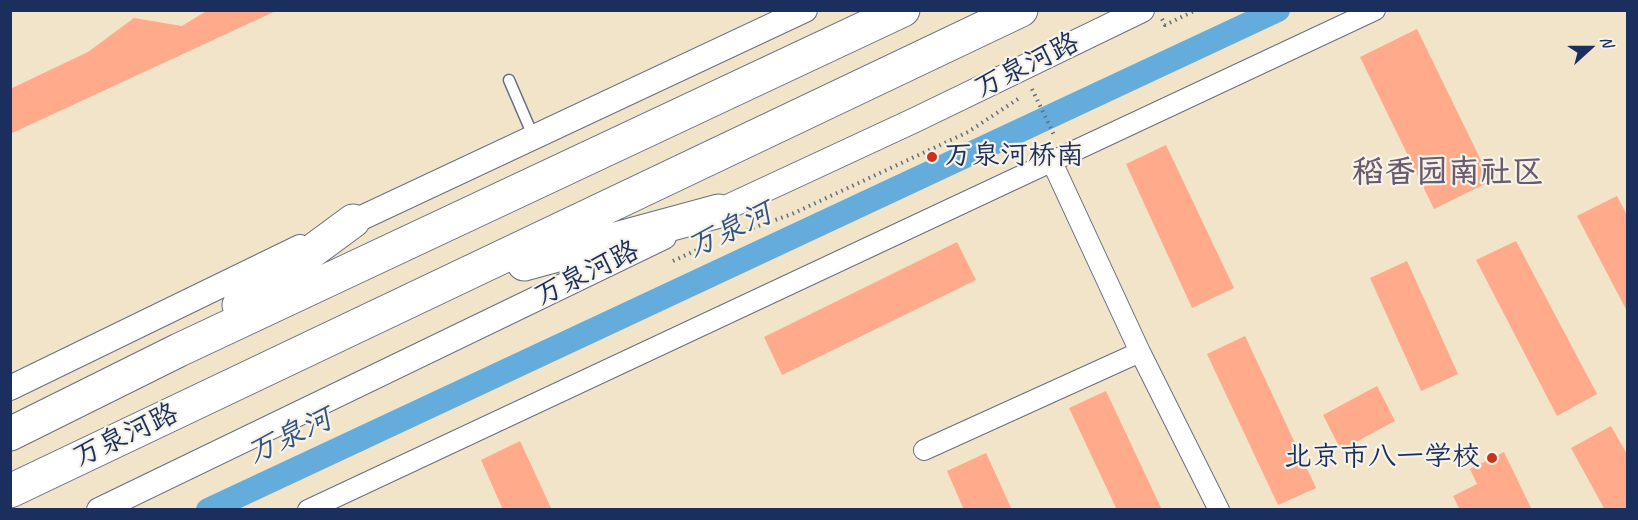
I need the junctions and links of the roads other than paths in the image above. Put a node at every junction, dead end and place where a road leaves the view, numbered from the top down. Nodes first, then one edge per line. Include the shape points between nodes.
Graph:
1 (805, 10) edge
2 (903, 10) edge
3 (1021, 10) edge
4 (1142, 10) edge
5 (1375, 10) edge
6 (509, 80) dead end
7 (534, 138) junction
8 (1058, 159) junction
9 (353, 221) junction
10 (724, 224) junction
11 (441, 286) junction
12 (179, 350) junction
13 (1140, 352) junction
14 (10, 388) edge
15 (10, 434) edge
16 (924, 450) dead end
17 (10, 491) edge
18 (99, 510) edge
19 (308, 510) edge
20 (1219, 510) edge

1 - 7 street
2 - 12 highway, 万泉河路
3 - 11 highway, 万泉河路
4 - 10 street, 万泉河路 via 926,115
5 - 8 street
6 - 7 lane
7 - 9 street
8 - 13 street
8 - 19 street
9 - 12 highway
9 - 14 street
10 - 11 highway
10 - 18 street, 万泉河路
11 - 17 highway, 万泉河路
12 - 15 highway, 万泉河路
13 - 16 street
13 - 20 street

